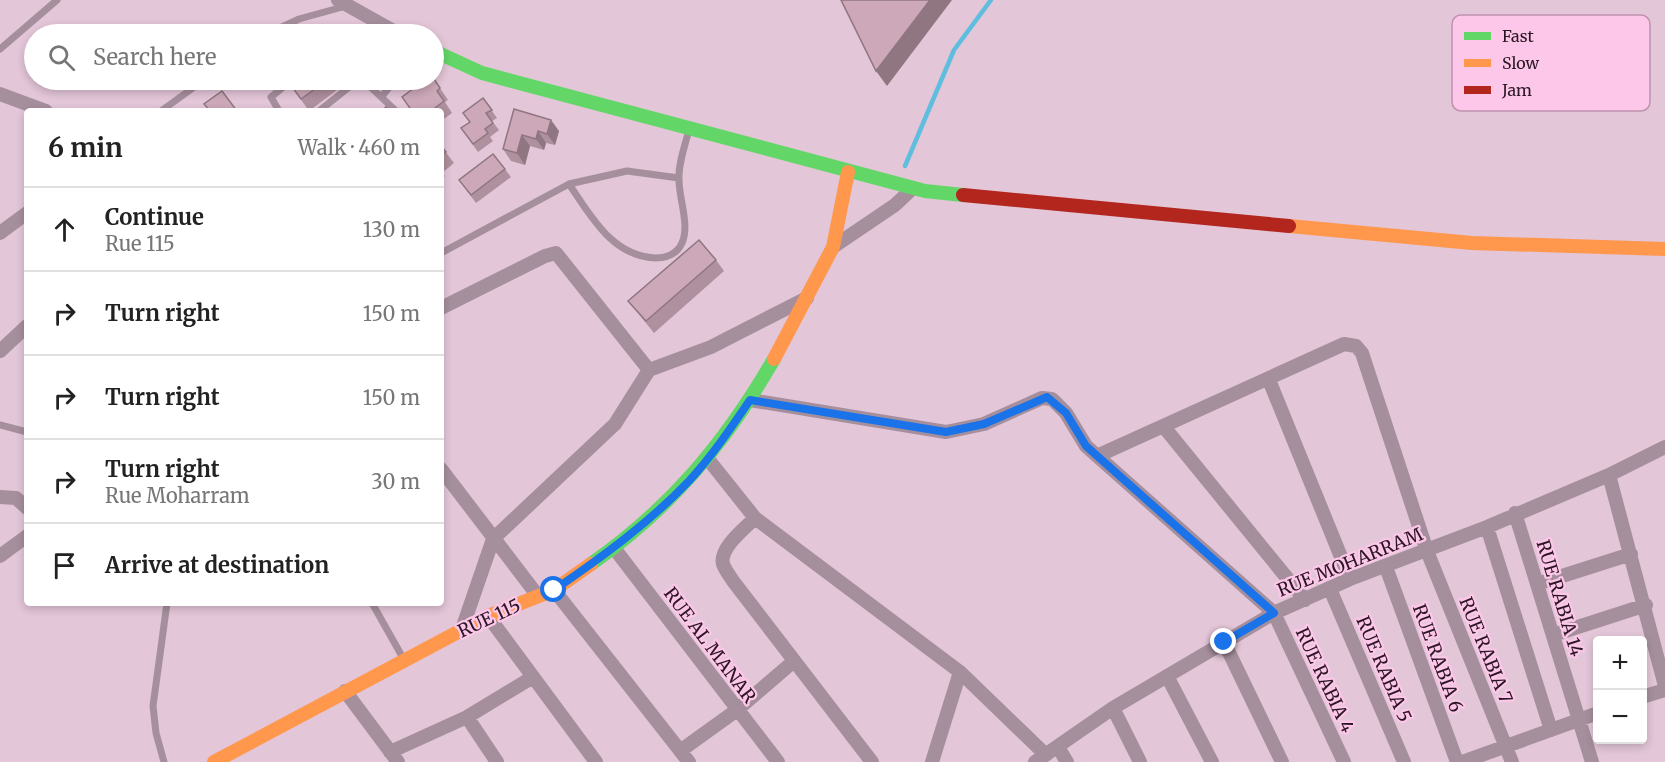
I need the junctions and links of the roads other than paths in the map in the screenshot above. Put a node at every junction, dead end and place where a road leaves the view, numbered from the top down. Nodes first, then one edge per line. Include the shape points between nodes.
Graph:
1 (57, 0) edge
2 (48, 3) edge
3 (343, 3) edge
4 (26, 24) edge
5 (288, 24) edge
6 (381, 24) edge
7 (24, 26) edge
8 (0, 49) edge
9 (444, 56) edge
10 (190, 90) edge
11 (280, 90) edge
12 (345, 90) edge
13 (376, 90) edge
14 (387, 90) edge
15 (0, 94) edge
16 (383, 95) junction
17 (38, 108) edge
18 (165, 108) edge
19 (277, 108) edge
20 (323, 108) edge
21 (394, 108) edge
22 (687, 129) junction
23 (848, 172) junction
24 (677, 177) junction
25 (569, 184) junction
26 (913, 188) junction
27 (24, 215) edge
28 (0, 233) edge
29 (833, 247) junction
30 (1665, 249) edge
31 (444, 251) edge
32 (807, 298) junction
33 (444, 306) edge
34 (24, 329) edge
35 (0, 351) edge
36 (649, 370) junction
37 (1269, 380) junction
38 (750, 400) junction
39 (0, 425) edge
40 (1164, 426) junction
41 (24, 431) edge
42 (1665, 447) edge
43 (1097, 456) junction
44 (708, 459) junction
45 (444, 473) edge
46 (1609, 475) junction
47 (0, 497) edge
48 (24, 504) edge
49 (1515, 513) junction
50 (755, 518) junction
51 (1487, 527) junction
52 (24, 538) edge
53 (493, 538) junction
54 (614, 548) junction
55 (1426, 551) junction
56 (1631, 554) junction
57 (0, 556) edge
58 (1386, 567) junction
59 (1350, 579) junction
60 (1537, 584) junction
61 (1330, 589) junction
62 (554, 590) junction
63 (538, 596) junction
64 (1305, 600) junction
65 (1646, 605) junction
66 (167, 606) edge
67 (374, 606) edge
68 (1274, 613) junction
69 (488, 616) junction
70 (462, 629) junction
71 (1553, 635) junction
72 (1224, 642) junction
73 (404, 660) junction
74 (794, 661) junction
75 (960, 672) junction
76 (1167, 676) junction
77 (533, 677) junction
78 (1665, 688) edge
79 (345, 691) junction
80 (1647, 696) edge
81 (1113, 708) junction
82 (736, 710) junction
83 (1593, 715) edge
84 (466, 717) junction
85 (1578, 720) junction
86 (1551, 730) junction
87 (1506, 747) junction
88 (1047, 754) edge
89 (685, 756) edge
90 (394, 757) edge
91 (164, 762) edge
92 (214, 762) edge
93 (497, 762) edge
94 (596, 762) edge
95 (778, 762) edge
96 (872, 762) edge
97 (932, 762) edge
98 (1067, 762) edge
99 (1140, 762) edge
100 (1212, 762) edge
101 (1282, 762) edge
102 (1344, 762) edge
103 (1404, 762) edge
104 (1457, 762) edge
105 (1462, 762) edge
106 (1512, 762) edge
107 (1592, 762) edge

1 - 2 lane
2 - 4 lane
3 - 5 lane
3 - 6 street
7 - 8 lane
9 - 22 street via 482,73
10 - 18 lane
11 - 19 lane via 271,97
12 - 20 lane
13 - 16 lane
14 - 16 lane
15 - 17 street
16 - 21 lane
22 - 23 street
22 - 24 lane
23 - 26 street
23 - 29 street, RUE 115
24 - 25 lane via 627,171
24 - 25 lane via 685,229 682,243 665,258 636,256 618,247
25 - 31 lane
26 - 29 street via 895,206
26 - 30 street via 1472,243
27 - 28 street
29 - 32 street, RUE 115
32 - 36 street via 711,347
32 - 38 street, RUE 115
33 - 36 street via 536,260 556,254
34 - 35 street
36 - 53 street via 615,424
37 - 40 street
37 - 55 street, RUE RABIA 7 via 1344,344 1360,350
37 - 59 street
38 - 43 street via 946,432 984,424 1047,397 1058,404
38 - 44 street, RUE 115
39 - 41 lane
40 - 43 street
40 - 64 street
42 - 46 street, RUE MOHARRAM
43 - 68 street
44 - 50 street
44 - 54 street, RUE 115
45 - 53 street
46 - 49 street, RUE MOHARRAM
46 - 56 street
47 - 48 street
49 - 51 street, RUE MOHARRAM
49 - 60 street, RUE RABIA 14
50 - 74 street via 731,543 723,555 723,564
50 - 75 street
51 - 55 street, RUE MOHARRAM
51 - 86 street
52 - 57 street
53 - 63 street
53 - 70 street
54 - 62 street, RUE 115
54 - 82 street, RUE AL MANAR
55 - 58 street, RUE MOHARRAM
55 - 87 street, RUE RABIA 7
56 - 60 street
56 - 65 street
58 - 59 street, RUE MOHARRAM
58 - 104 street, RUE RABIA 6
59 - 61 street, RUE MOHARRAM
60 - 71 street, RUE RABIA 14
61 - 64 street, RUE MOHARRAM
61 - 103 street, RUE RABIA 5
62 - 63 street, RUE 115
62 - 89 street
63 - 69 street, RUE 115
64 - 68 street, RUE MOHARRAM
65 - 71 street
65 - 78 street
66 - 91 lane via 153,706
67 - 73 lane
68 - 72 street, RUE MOHARRAM
68 - 102 street, RUE RABIA 4
69 - 70 street, RUE 115
69 - 77 street
70 - 73 street, RUE 115
71 - 85 street, RUE RABIA 14
72 - 76 street, RUE MOHARRAM
72 - 101 street
73 - 79 street, RUE 115
74 - 82 street
74 - 96 street
75 - 88 street
75 - 97 street
76 - 81 street, RUE MOHARRAM
76 - 100 street
77 - 84 street
77 - 94 street
78 - 80 street
79 - 90 street
79 - 92 street, RUE 115
81 - 88 street, RUE MOHARRAM
81 - 99 street
82 - 89 street
82 - 95 street, RUE AL MANAR
83 - 85 street
84 - 90 street
84 - 93 street
85 - 86 street
85 - 107 street, RUE RABIA 14
86 - 87 street
87 - 105 street
87 - 106 street, RUE RABIA 7
88 - 98 street

